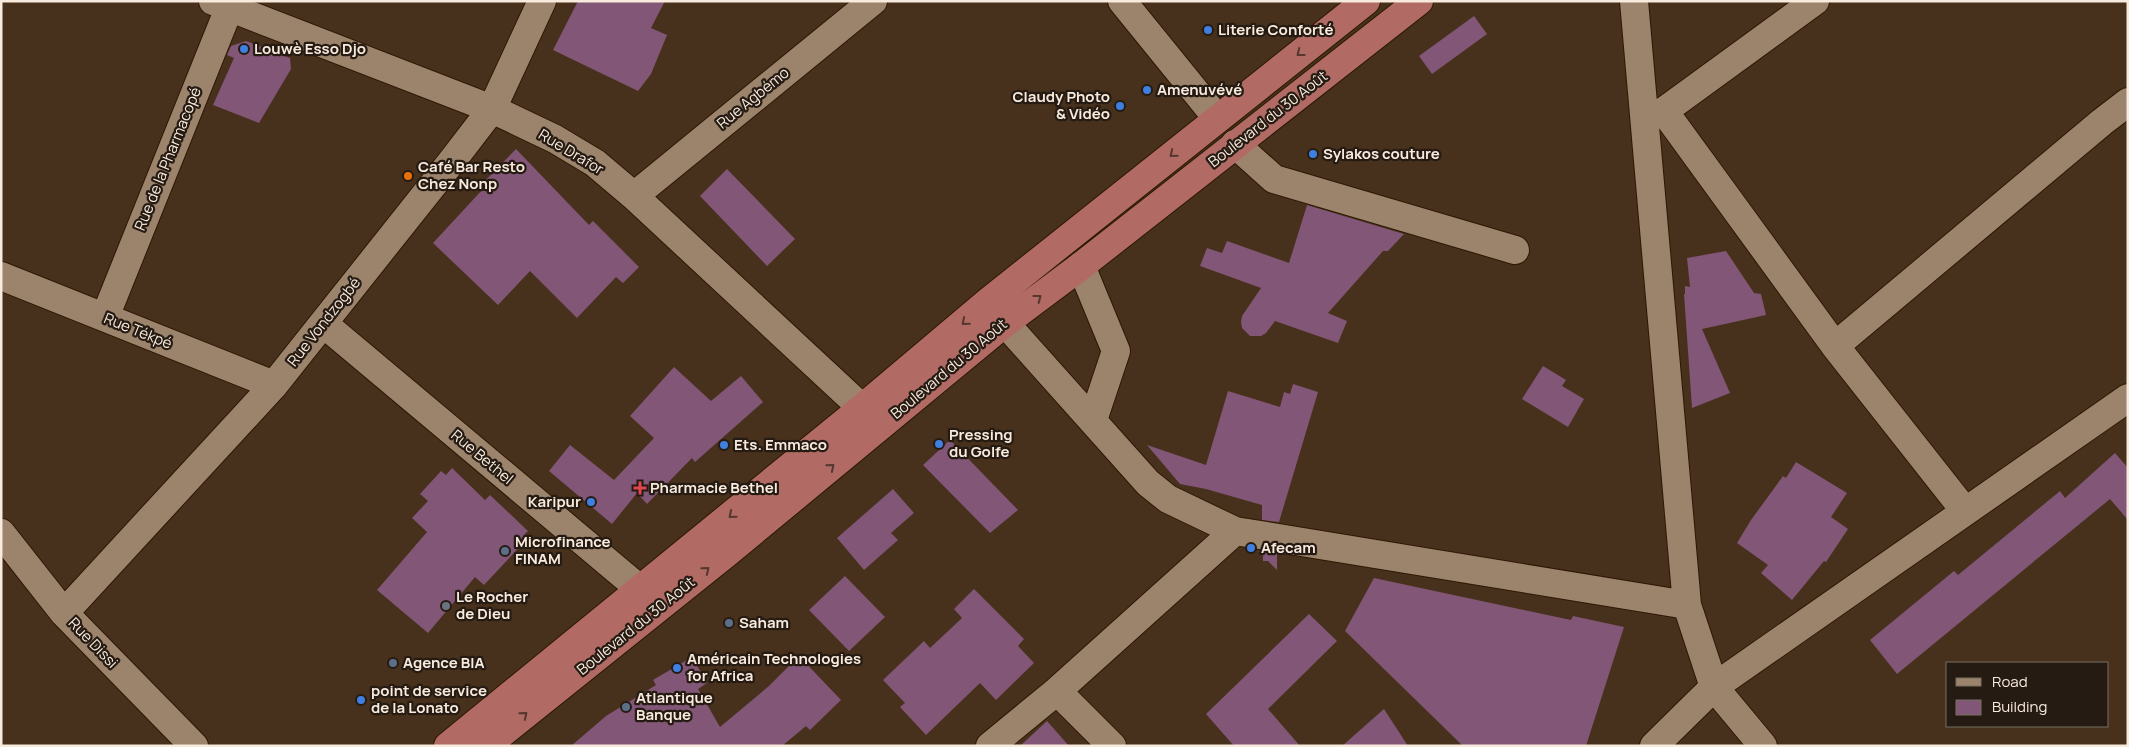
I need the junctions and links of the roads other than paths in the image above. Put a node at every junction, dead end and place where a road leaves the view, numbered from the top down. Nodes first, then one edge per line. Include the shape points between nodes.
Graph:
1 (542, 1) edge
2 (873, 1) edge
3 (1122, 1) edge
4 (1366, 1) edge
5 (1419, 1) edge
6 (1634, 1) edge
7 (1815, 1) edge
8 (225, 3) edge
9 (2128, 102) edge
10 (492, 110) junction
11 (1654, 115) junction
12 (1217, 118) junction
13 (1235, 144) junction
14 (634, 196) junction
15 (1515, 250) dead end
16 (1081, 266) junction
17 (1, 276) edge
18 (989, 301) junction
19 (105, 317) junction
20 (1005, 323) junction
21 (324, 324) junction
22 (1834, 346) junction
23 (274, 385) junction
24 (2126, 403) edge
25 (862, 408) junction
26 (1093, 420) junction
27 (1965, 511) junction
28 (1235, 531) junction
29 (1, 533) edge
30 (641, 590) junction
31 (1687, 605) junction
32 (64, 613) junction
33 (1714, 687) junction
34 (1057, 691) junction
35 (1654, 745) edge
36 (194, 746) edge
37 (448, 746) edge
38 (486, 746) edge
39 (990, 746) edge
40 (1112, 746) edge
41 (1763, 746) edge

1 - 10 street, Rue Vondzogbé
2 - 14 street, Rue Agbémo
3 - 12 street
4 -> 12 highway, Boulevard du 30 Août
5 - 13 highway, Boulevard du 30 Août
6 - 11 street
7 - 11 street
8 - 10 street, Rue Drafor
8 - 19 street, Rue de la Pharmacopé
9 - 22 street
10 - 14 street, Rue Drafor via 555,139 595,164
10 - 21 street, Rue Vondzogbé
11 - 22 street
11 - 31 street
12 -> 18 highway, Boulevard du 30 Août
13 - 15 street via 1274,179
13 - 16 highway, Boulevard du 30 Août
14 - 25 street, Rue Drafor
20 -> 16 highway, Boulevard du 30 Août
16 - 26 street via 1116,351
17 - 19 street, Rue Tékpé
18 - 20 street
18 -> 25 highway, Boulevard du 30 Août
19 - 23 street, Rue Tékpé
20 - 26 street
38 -> 20 highway, Boulevard du 30 Août via 728,552
21 - 23 street, Rue Vondzogbé
21 - 30 street, Rue Bethel
22 - 27 street
23 - 32 street, Rue Vondzogbé
24 - 27 street
25 -> 30 highway, Boulevard du 30 Août
26 - 28 street via 1148,483 1168,499
27 - 33 street
28 - 31 street
28 - 34 street
29 - 32 street, Rue Dissi
30 - 37 highway, Boulevard du 30 Août
31 - 33 street
32 - 36 street, Rue Dissi
33 - 35 street
33 - 41 street
34 - 39 street
34 - 40 street

